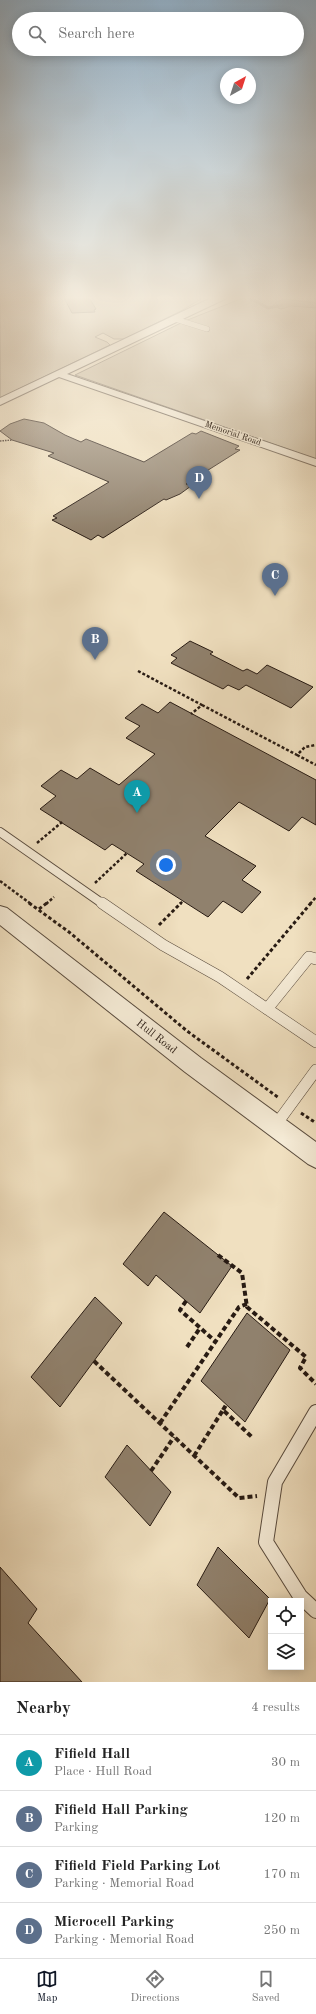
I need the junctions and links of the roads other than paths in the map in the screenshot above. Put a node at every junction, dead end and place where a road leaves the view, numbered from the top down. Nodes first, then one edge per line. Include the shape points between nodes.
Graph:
1 (59, 374) edge
2 (61, 374) edge
3 (0, 402) edge
4 (316, 462) edge
5 (0, 832) edge
6 (0, 914) edge
7 (316, 959) edge
8 (267, 1009) junction
9 (316, 1042) edge
10 (316, 1070) edge
11 (275, 1126) junction
12 (316, 1156) edge
13 (316, 1412) edge
14 (316, 1611) edge

1 - 3 street
2 - 4 street, Memorial Road
5 - 8 lane via 163,945 220,977
6 - 11 street, Hull Road
7 - 8 lane via 309,958
8 - 9 lane
10 - 11 lane
11 - 12 street, Hull Road
13 - 14 lane via 275,1482 266,1542 300,1596

